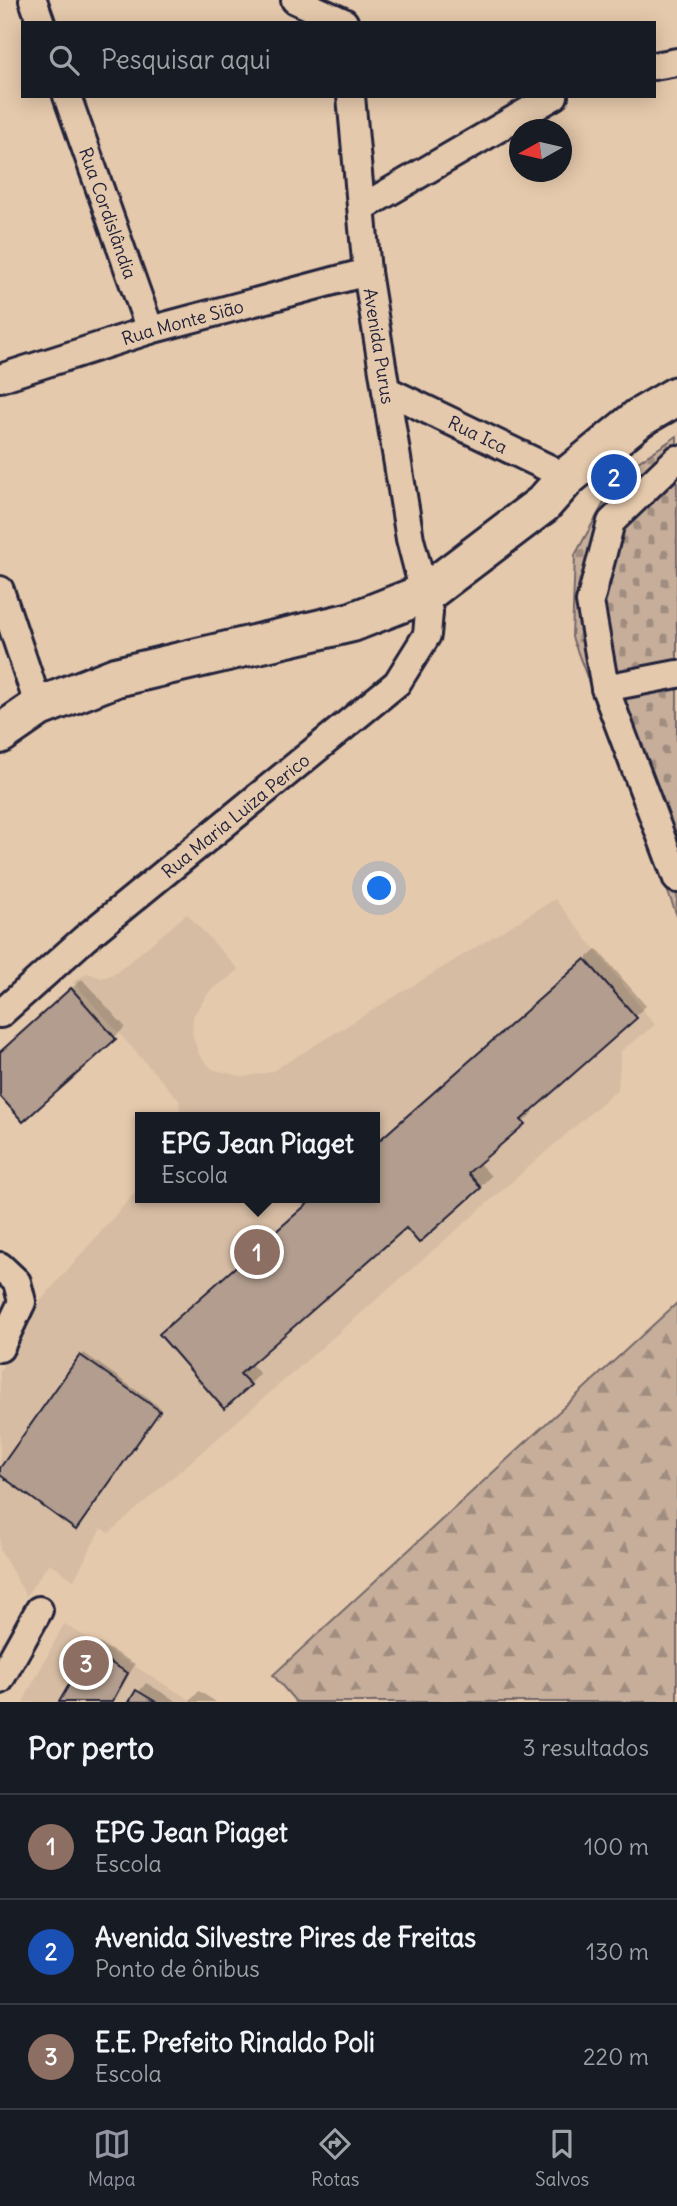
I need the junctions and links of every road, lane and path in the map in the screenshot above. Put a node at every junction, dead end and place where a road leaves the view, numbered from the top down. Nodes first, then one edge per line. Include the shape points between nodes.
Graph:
1 (33, 0) edge
2 (295, 0) edge
3 (343, 0) edge
4 (40, 21) edge
5 (340, 21) edge
6 (344, 21) edge
7 (677, 62) edge
8 (656, 66) edge
9 (68, 98) edge
10 (351, 98) edge
11 (551, 98) edge
12 (363, 207) junction
13 (367, 272) junction
14 (150, 330) junction
15 (0, 378) edge
16 (386, 390) junction
17 (677, 396) edge
18 (677, 459) edge
19 (568, 477) junction
20 (0, 590) edge
21 (426, 593) junction
22 (677, 674) edge
23 (606, 688) junction
24 (39, 707) junction
25 (0, 734) edge
26 (677, 879) edge
27 (0, 1014) edge
28 (0, 1266) edge
29 (0, 1348) edge
30 (39, 1610) dead end
31 (0, 1680) edge

1 - 4 street
2 - 5 street
3 - 6 street
7 - 8 street
9 - 14 street, Rua Cordislândia
10 - 12 street, Avenida Purus
11 - 12 street
12 - 13 street, Avenida Purus
13 - 14 street, Rua Monte Sião
13 - 16 street, Avenida Purus
14 - 15 street, Rua Monte Sião
16 - 19 street, Rua Ica
16 - 21 street, Avenida Purus via 410,539
17 - 19 main road via 639,418
18 - 23 street via 611,522 590,602
19 - 21 main road via 543,504
20 - 24 street
21 - 24 main road via 352,622 117,677
21 - 27 street, Rua Maria Luiza Perico via 427,635 397,683 84,939
22 - 23 street
23 - 26 street
24 - 25 main road
28 - 29 street via 17,1282 22,1302
30 - 31 street

